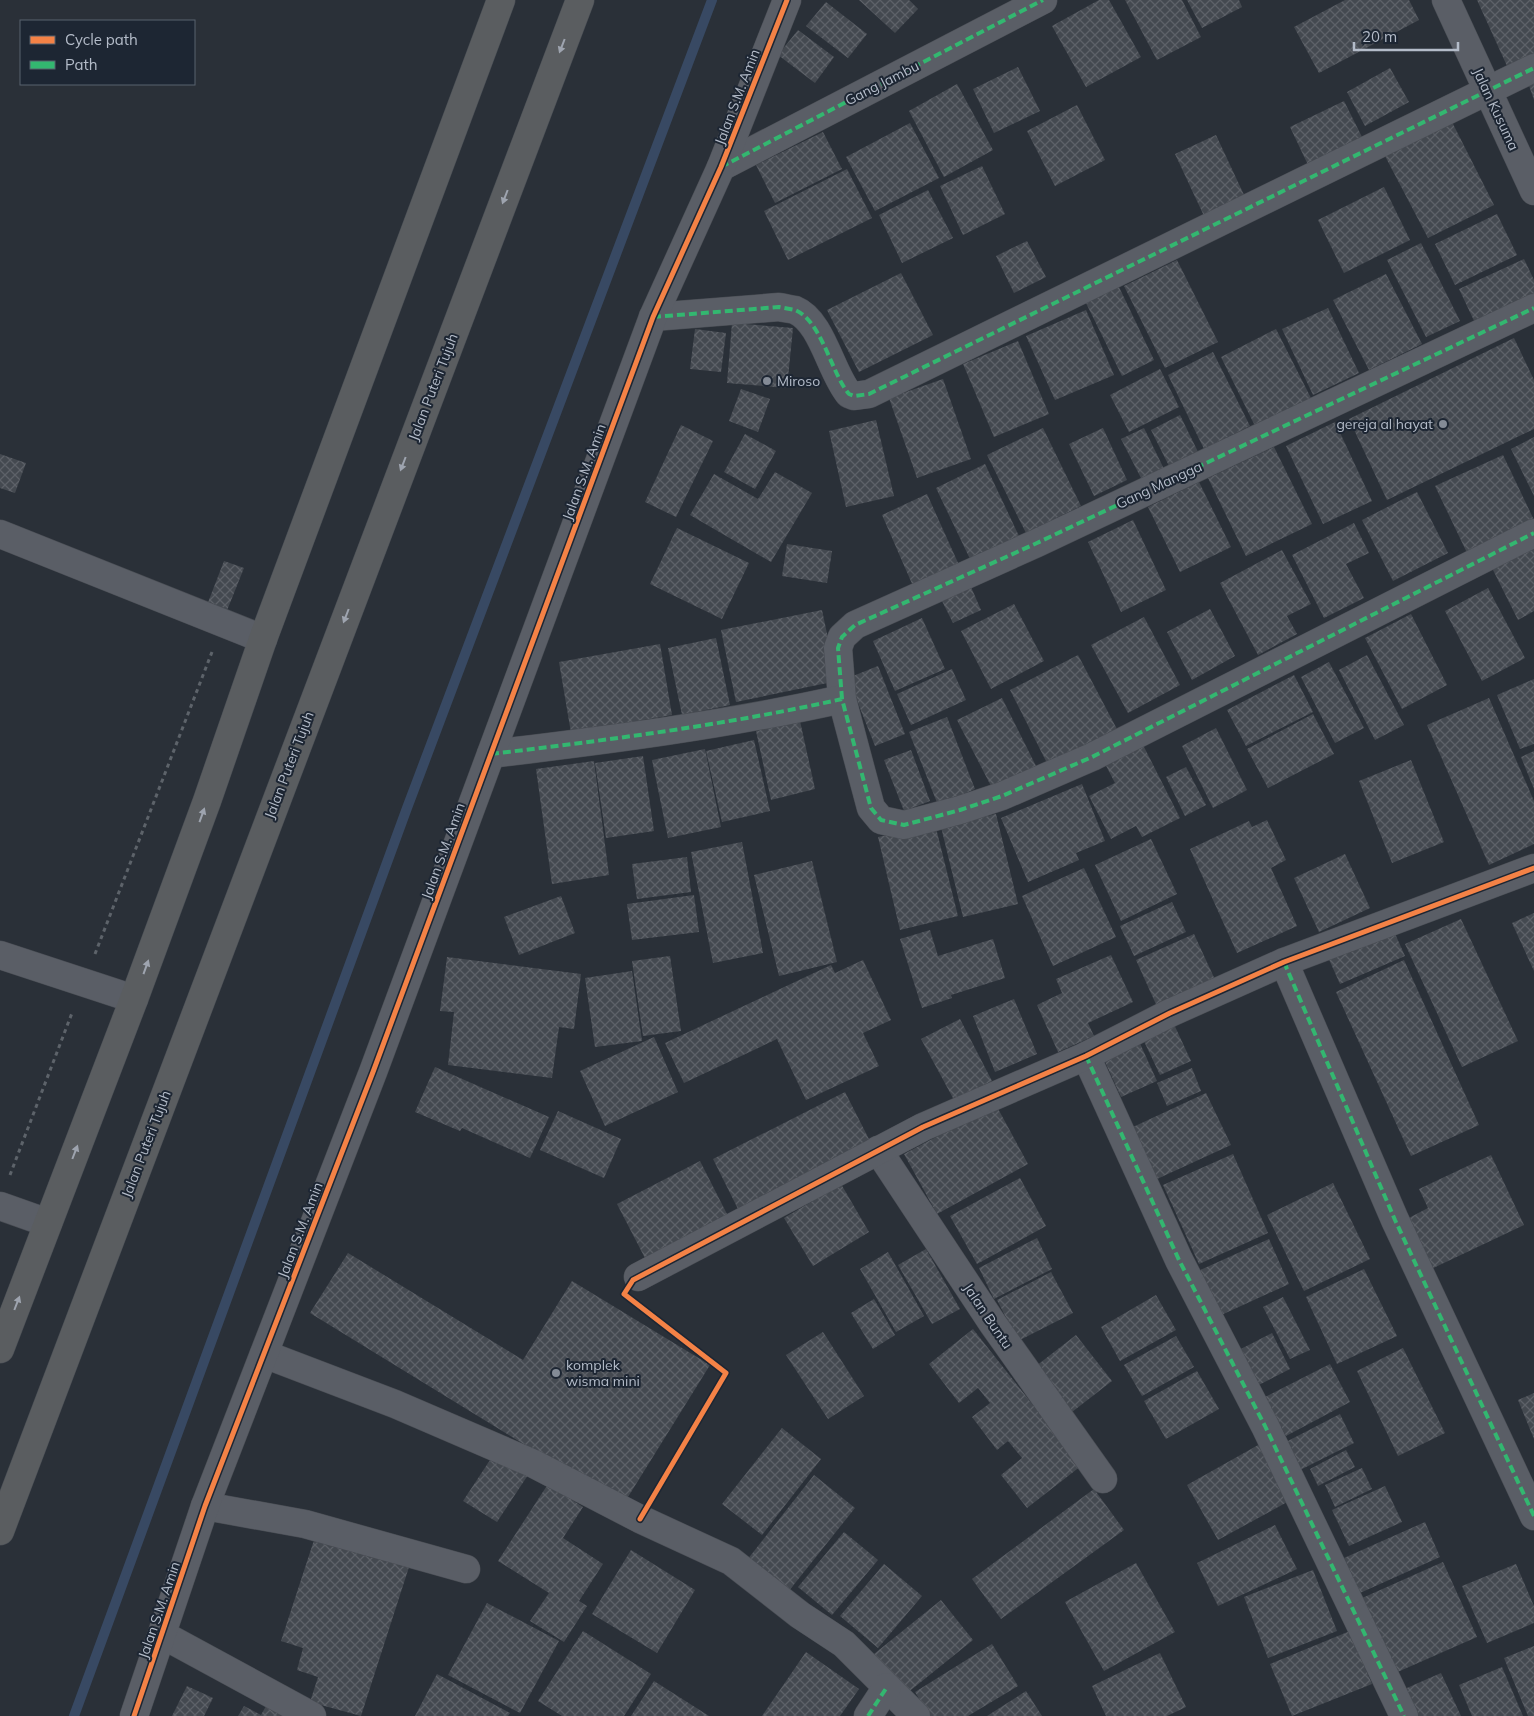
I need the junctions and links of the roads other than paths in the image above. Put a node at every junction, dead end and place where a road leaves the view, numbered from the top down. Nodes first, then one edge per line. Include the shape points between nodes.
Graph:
1 (501, 0) edge
2 (580, 0) edge
3 (787, 0) edge
4 (1043, 0) edge
5 (1446, 0) edge
6 (1534, 68) edge
7 (1488, 92) junction
8 (721, 167) junction
9 (1534, 191) edge
10 (1534, 308) edge
11 (653, 317) junction
12 (1534, 533) edge
13 (0, 534) edge
14 (263, 639) junction
15 (842, 699) junction
16 (490, 754) junction
17 (1534, 868) edge
18 (0, 955) edge
19 (1284, 962) junction
20 (134, 999) junction
21 (1086, 1056) junction
22 (878, 1150) junction
23 (4, 1194) edge
24 (48, 1223) junction
25 (638, 1277) dead end
26 (0, 1349) edge
27 (264, 1354) junction
28 (1103, 1479) dead end
29 (205, 1506) junction
30 (1534, 1516) edge
31 (0, 1531) edge
32 (466, 1569) dead end
33 (162, 1635) junction
34 (887, 1686) junction
35 (134, 1716) edge
36 (312, 1716) edge
37 (868, 1716) edge
38 (916, 1716) edge
39 (1404, 1716) edge

1 - 14 highway
2 -> 31 highway, Jalan Puteri Tujuh
3 - 8 street, Jalan S.M. Amin
4 - 8 street, Gang Jambu
5 - 7 street, Jalan Kusuma
6 - 7 street
7 - 9 street, Jalan Kusuma
7 - 11 street via 869,394 849,394 813,327 795,310 779,308
8 - 11 street, Jalan S.M. Amin
10 - 15 street, Gang Mangga via 1037,543 855,625 842,637 838,648
11 - 16 street, Jalan S.M. Amin
12 - 15 street, Gang Mangga via 1092,757 1002,796 904,825 880,820 872,808
13 - 14 street
20 -> 14 highway
15 - 16 street via 762,717
16 - 27 street, Jalan S.M. Amin via 373,1072
17 - 19 street
18 - 20 street
19 - 21 street via 1170,1013
19 - 30 street via 1395,1220
24 -> 20 highway
21 - 22 street
21 - 39 street via 1179,1260 1265,1426
22 - 25 street
22 - 28 street, Jalan Buntu via 993,1324
23 - 24 street
26 -> 24 highway
27 - 29 street, Jalan S.M. Amin
27 - 34 street via 396,1404 532,1463 730,1561 844,1644
29 - 32 street via 306,1524
29 - 33 street, Jalan S.M. Amin
33 - 35 street, Jalan S.M. Amin
33 - 36 street
34 - 37 street
34 - 38 street

